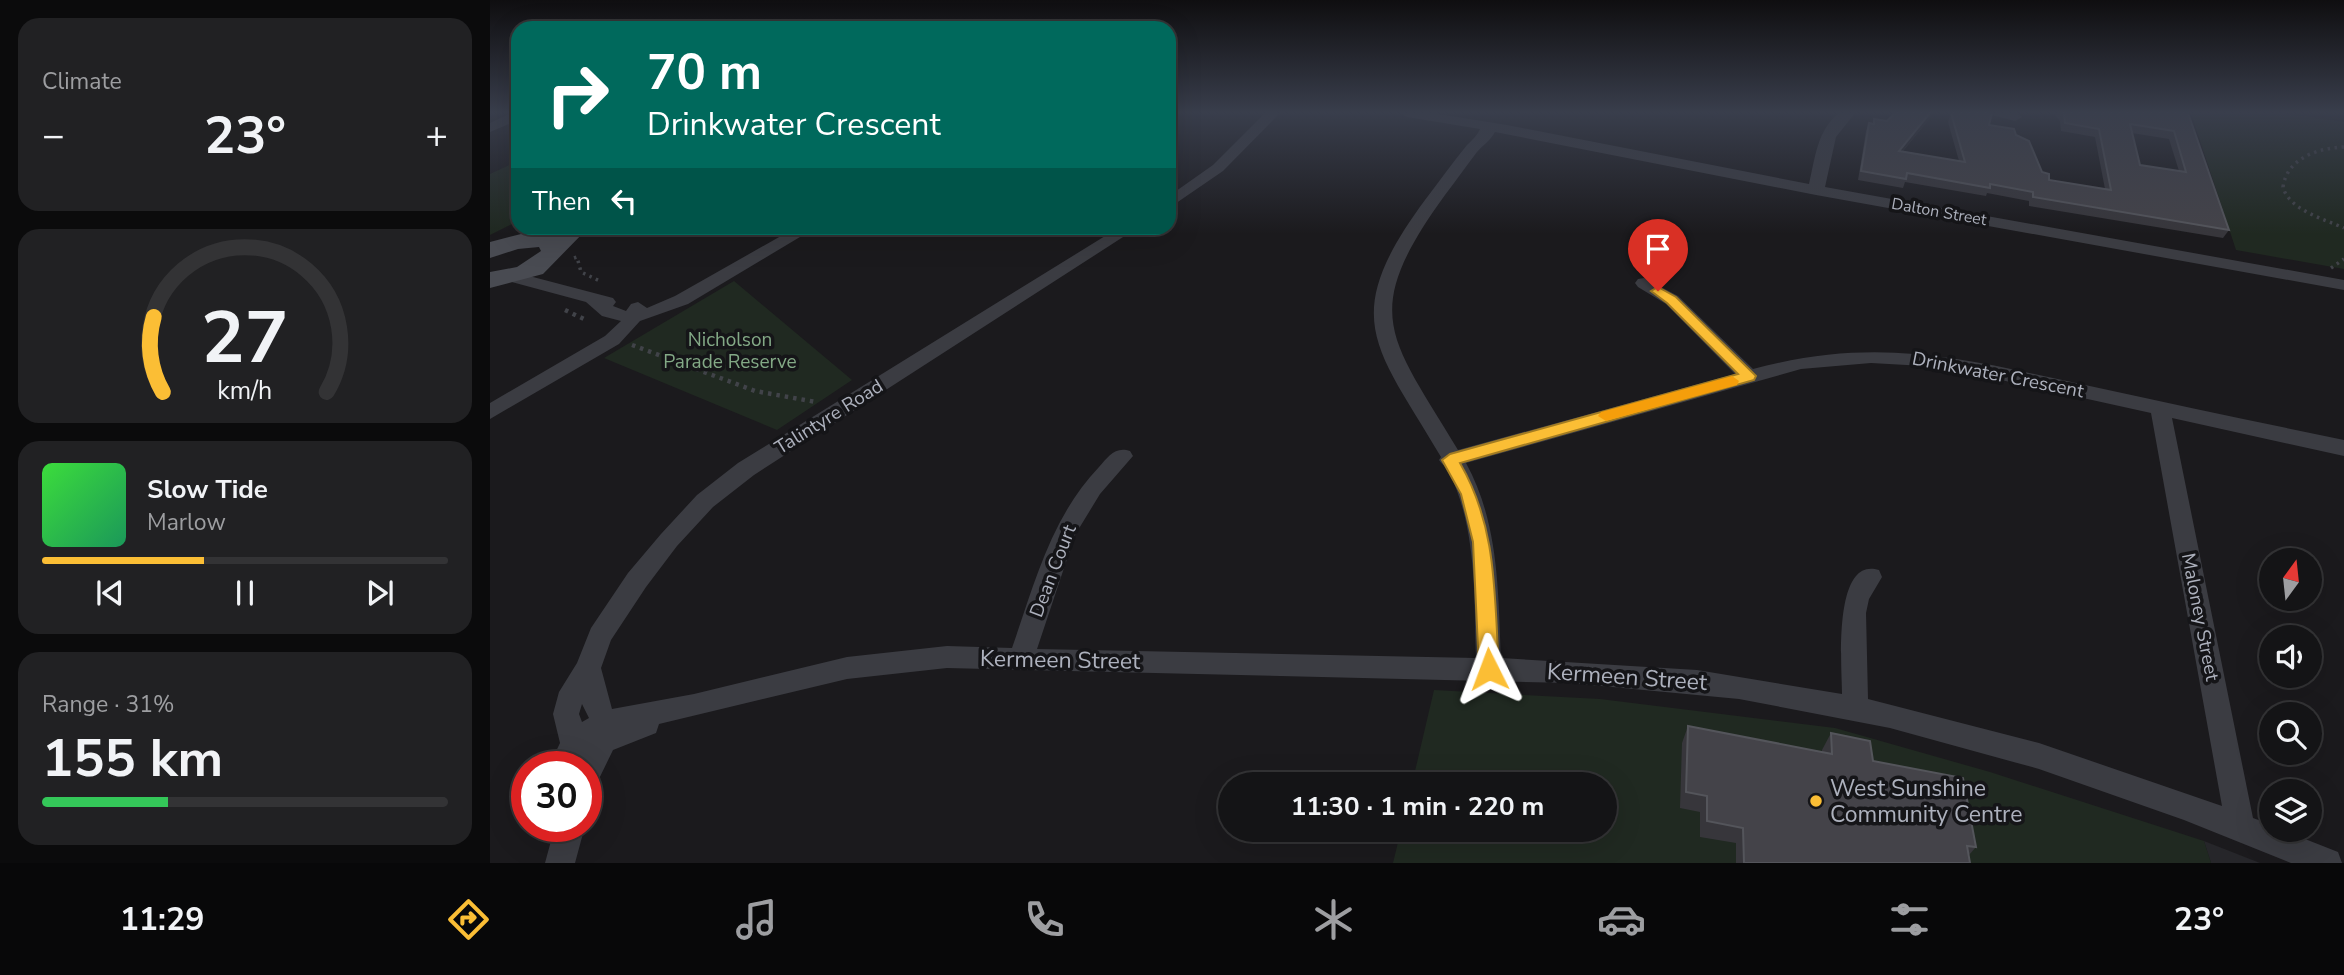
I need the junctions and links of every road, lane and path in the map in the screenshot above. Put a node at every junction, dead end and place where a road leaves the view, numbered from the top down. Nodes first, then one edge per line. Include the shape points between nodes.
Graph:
1 (1233, 153) edge
2 (1469, 153) edge
3 (1624, 153) edge
4 (1825, 153) edge
5 (2311, 153) edge
6 (1816, 190) junction
7 (1176, 197) edge
8 (2344, 228) edge
9 (566, 235) edge
10 (794, 235) edge
11 (1118, 235) edge
12 (551, 246) edge
13 (490, 251) edge
14 (2344, 258) edge
15 (2330, 268) dead end
16 (502, 278) edge
17 (1644, 283) dead end
18 (2344, 285) edge
19 (587, 296) junction
20 (559, 308) dead end
21 (633, 313) junction
22 (591, 323) dead end
23 (629, 343) dead end
24 (1748, 376) junction
25 (817, 402) dead end
26 (2160, 408) junction
27 (490, 412) edge
28 (2344, 448) edge
29 (1122, 456) dead end
30 (1450, 460) junction
31 (1870, 577) dead end
32 (1021, 659) junction
33 (588, 668) junction
34 (1489, 669) junction
35 (1855, 706) junction
36 (604, 731) junction
37 (568, 751) edge
38 (574, 751) edge
39 (596, 751) edge
40 (2240, 825) junction
41 (2327, 863) edge

1 - 7 street
2 - 30 street via 1397,255 1381,299 1382,323 1395,362
3 - 6 street, Dalton Street
4 - 6 street
5 - 8 path via 2290,166 2282,183 2285,195
6 - 18 street, Dalton Street
9 - 12 street
10 - 21 street via 662,310
11 - 33 street, Talintyre Road via 746,469 705,501 637,580 600,636
12 - 13 street via 547,241 525,240
12 - 16 street
12 - 19 street via 554,271
14 - 15 path
16 - 19 street
17 - 24 street via 1672,300
19 - 21 street via 602,310
20 - 22 path
21 - 27 street via 621,334
23 - 25 path via 755,391
24 - 26 street, Drinkwater Crescent via 1838,356 1891,356 1942,361
24 - 30 street, Drinkwater Crescent
26 - 28 street, Drinkwater Crescent
26 - 40 street, Maloney Street
29 - 32 street, Dean Court via 1093,488 1064,534
30 - 34 street via 1469,494 1482,542
31 - 35 street via 1857,597 1854,613
32 - 34 street, Kermeen Street
32 - 36 street, Kermeen Street via 947,657 847,668
33 - 36 street
33 - 37 street, Talintyre Road via 572,692 566,714
34 - 35 street, Kermeen Street via 1619,673
35 - 40 street, Kermeen Street via 1991,741
36 - 38 street, Kermeen Street
36 - 39 street
40 - 41 street, Kermeen Street

